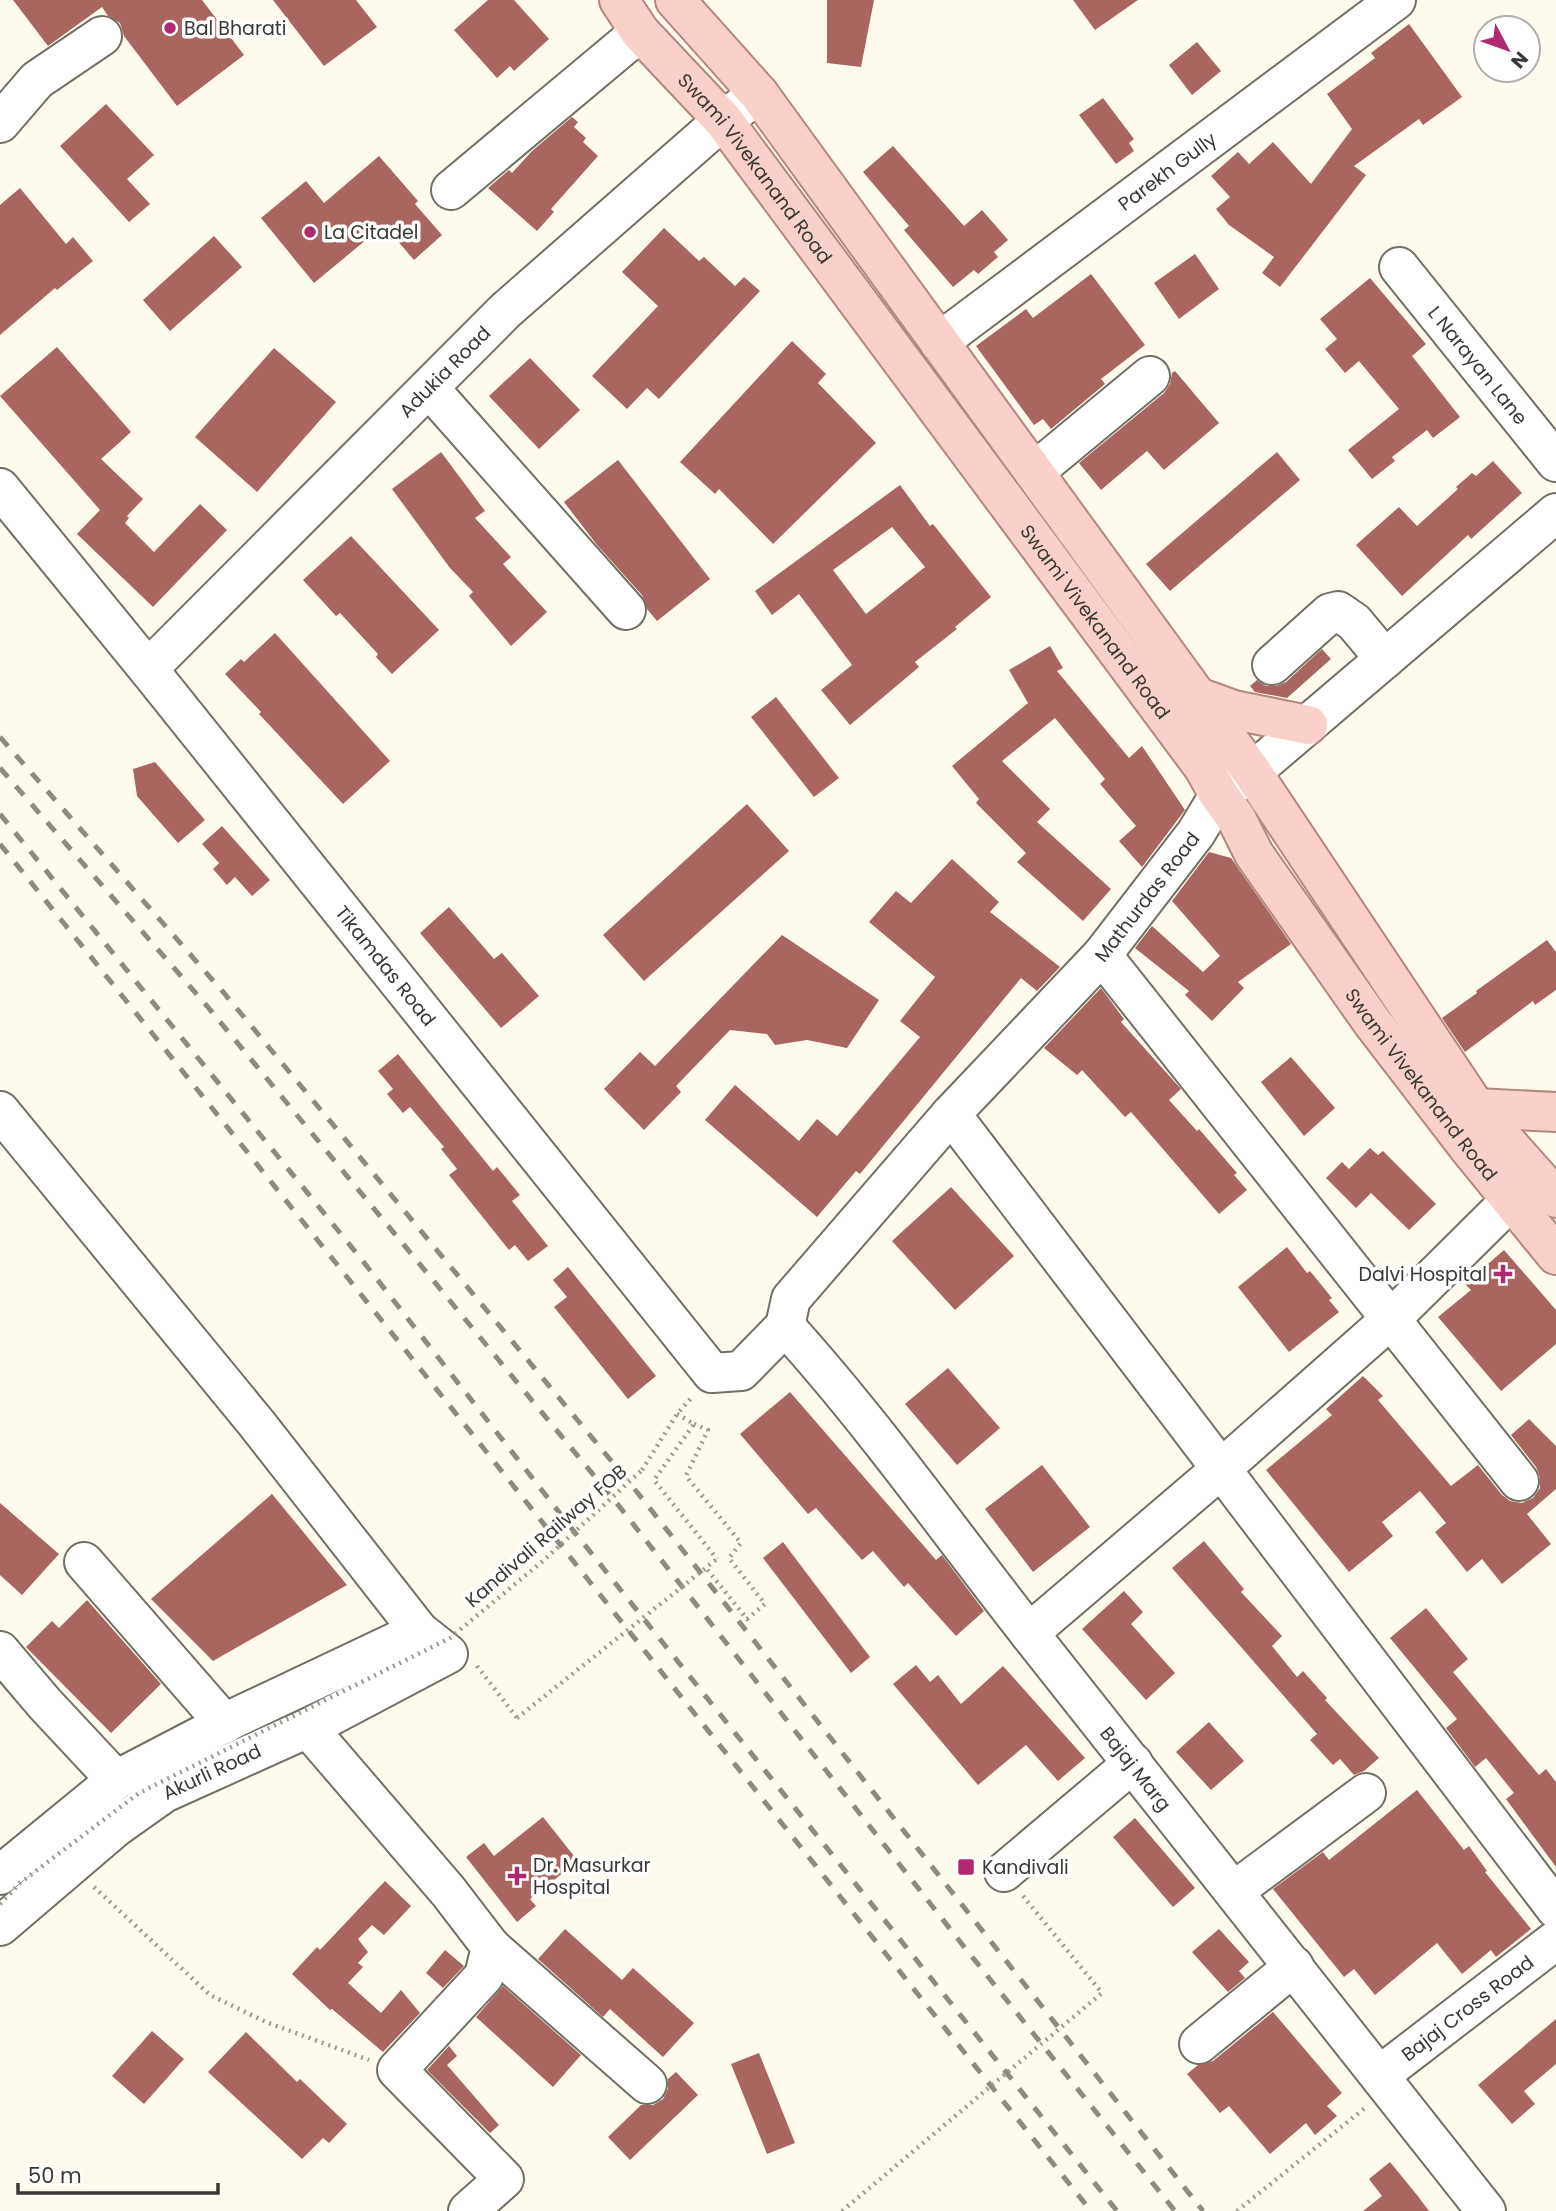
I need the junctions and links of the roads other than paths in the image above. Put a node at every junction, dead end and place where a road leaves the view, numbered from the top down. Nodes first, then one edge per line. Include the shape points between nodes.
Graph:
1 (619, 0) edge
2 (675, 0) edge
3 (1396, 0) edge
4 (640, 32) junction
5 (103, 36) dead end
6 (759, 94) junction
7 (723, 120) junction
8 (0, 122) edge
9 (451, 190) dead end
10 (1399, 267) dead end
11 (939, 342) junction
12 (1150, 376) dead end
13 (429, 388) junction
14 (1556, 462) edge
15 (1034, 472) junction
16 (0, 488) edge
17 (1556, 513) edge
18 (1556, 548) edge
19 (626, 610) dead end
20 (1385, 659) junction
21 (1272, 665) dead end
22 (148, 669) junction
23 (1198, 697) junction
24 (1308, 725) junction
25 (1258, 780) junction
26 (1227, 806) junction
27 (1102, 955) junction
28 (1476, 1108) junction
29 (0, 1111) edge
30 (1556, 1112) edge
31 (951, 1114) junction
32 (1541, 1194) edge
33 (1556, 1255) edge
34 (1392, 1318) junction
35 (785, 1326) junction
36 (1221, 1469) junction
37 (1519, 1481) dead end
38 (84, 1562) dead end
39 (1029, 1633) junction
40 (448, 1647) junction
41 (0, 1651) edge
42 (225, 1724) junction
43 (308, 1728) junction
44 (1133, 1763) junction
45 (116, 1780) junction
46 (1366, 1793) dead end
47 (1004, 1872) dead end
48 (7, 1883) edge
49 (1234, 1891) junction
50 (1556, 1909) edge
51 (0, 1926) edge
52 (1556, 1940) edge
53 (491, 1947) junction
54 (1294, 1966) junction
55 (1199, 2044) dead end
56 (1385, 2082) junction
57 (647, 2084) dead end
58 (468, 2211) edge
59 (1486, 2211) edge

1 - 4 main road, Swami Vivekanand Road
2 - 6 main road, Swami Vivekanand Road
3 - 11 street, Parekh Gully
4 - 7 main road, Swami Vivekanand Road
4 - 9 street
5 - 8 street via 37,80
6 - 7 street, Adukia Road
6 - 11 main road, Swami Vivekanand Road
7 - 13 street, Adukia Road via 505,311
7 - 26 main road, Swami Vivekanand Road via 1204,768
10 - 14 street, L Narayan Lane
11 - 15 main road, Swami Vivekanand Road
12 - 15 street
13 - 19 street
13 - 22 street, Adukia Road
15 - 23 main road, Swami Vivekanand Road
16 - 22 street, Tikamdas Road
17 - 20 street
18 - 25 street
20 - 21 street via 1354,622 1338,611 1330,613
20 - 24 street
22 - 35 street, Tikamdas Road via 712,1373 741,1371
23 - 24 main road via 1234,710
23 - 25 main road, Swami Vivekanand Road
24 - 25 street
25 - 26 street
25 - 28 main road, Swami Vivekanand Road
26 - 27 street, Mathurdas Road via 1196,833
26 - 32 main road, Swami Vivekanand Road via 1254,854 1372,1022
27 - 31 street, Mathurdas Road
27 - 34 street
28 - 30 main road
28 - 32 main road, Swami Vivekanand Road
29 - 40 street via 257,1424
31 - 35 street, Mathurdas Road via 791,1299
31 - 36 street
32 - 33 main road, Swami Vivekanand Road
32 - 34 street
34 - 36 street
34 - 37 street
35 - 39 street, Bajaj Marg via 890,1451
36 - 39 street
36 - 50 street
38 - 42 street
39 - 44 street, Bajaj Marg
40 - 42 street, Akurli Road
40 - 43 street, Akurli Road
41 - 45 street
42 - 45 street, Akurli Road
43 - 48 street, Akurli Road via 163,1793 70,1865
43 - 53 street via 449,1891
44 - 47 street
44 - 49 street, Bajaj Marg
45 - 48 street, Akurli Road
46 - 49 street
48 - 51 street, Akurli Road
49 - 54 street, Bajaj Marg
52 - 56 street, Bajaj Cross Road
53 - 57 street
53 - 58 street via 484,1976 397,2070 504,2179
54 - 55 street
54 - 56 street, Bajaj Marg
56 - 59 street, Bajaj Marg

